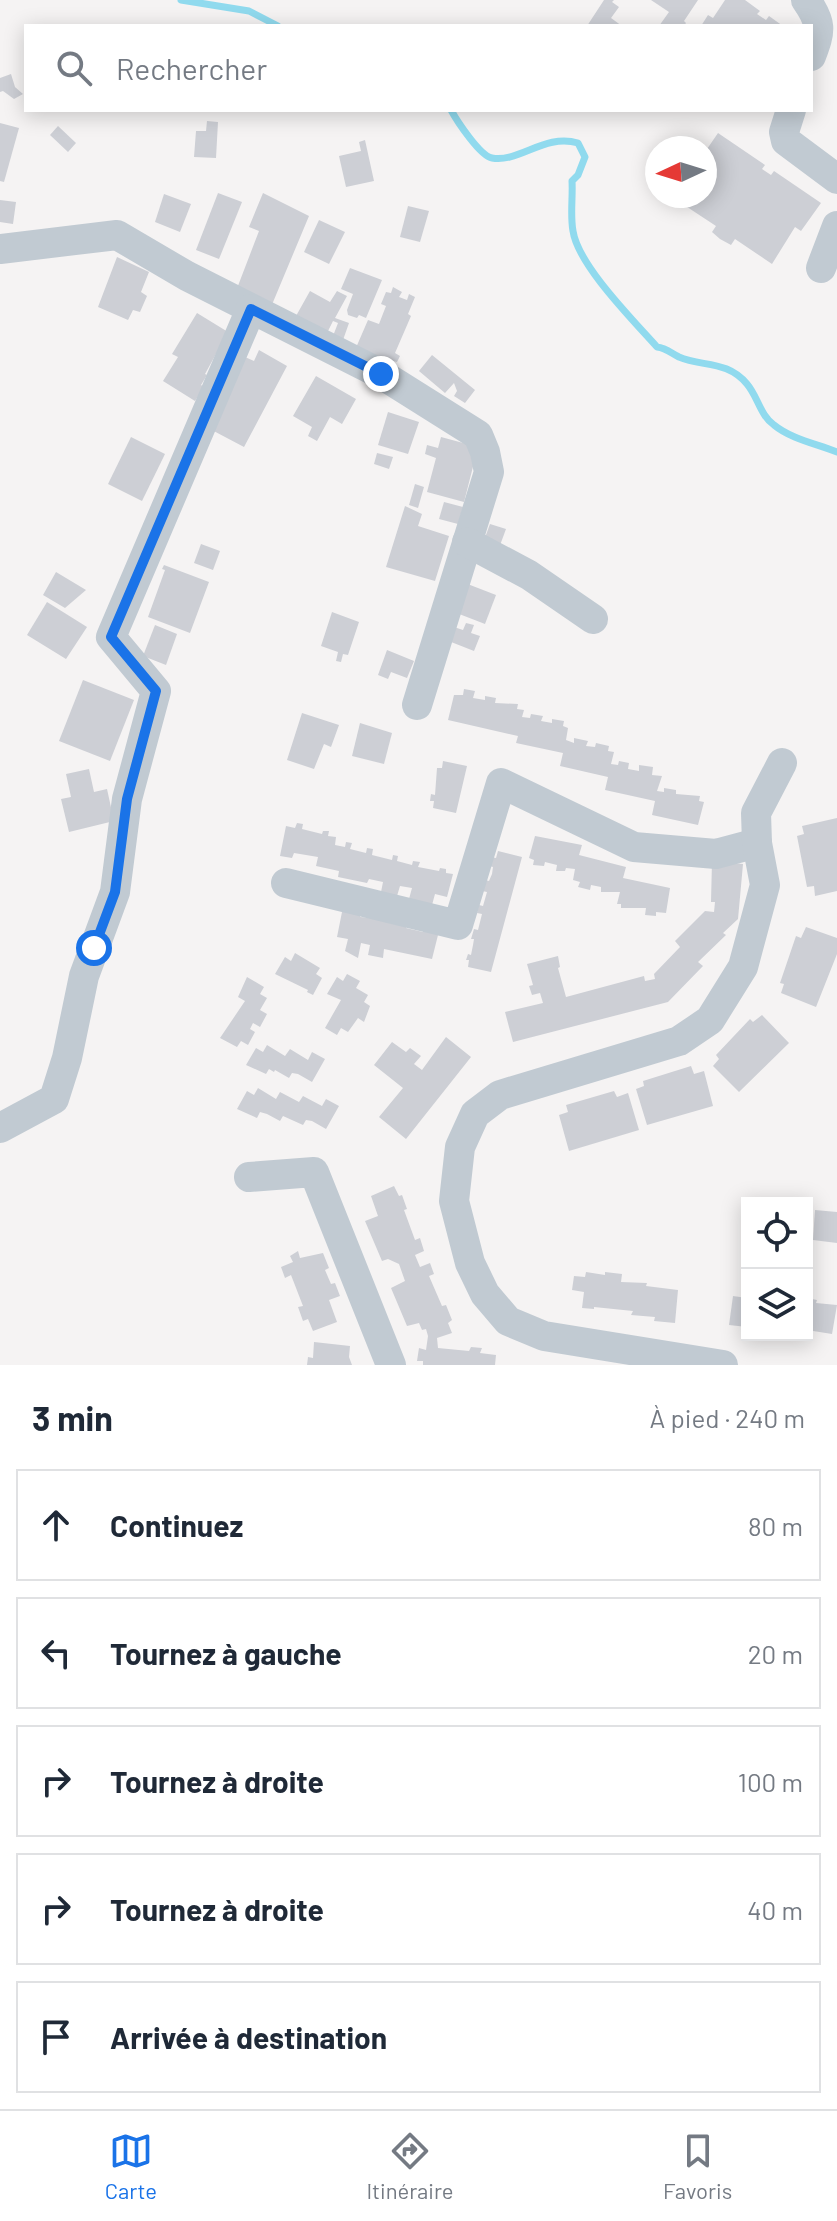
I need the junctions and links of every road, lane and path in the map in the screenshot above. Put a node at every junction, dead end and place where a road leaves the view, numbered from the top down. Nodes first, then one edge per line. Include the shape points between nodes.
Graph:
1 (806, 0) edge
2 (813, 50) edge
3 (790, 112) edge
4 (837, 179) edge
5 (837, 226) edge
6 (0, 249) edge
7 (821, 268) dead end
8 (251, 309) junction
9 (467, 542) junction
10 (593, 619) dead end
11 (417, 705) dead end
12 (782, 763) dead end
13 (757, 843) junction
14 (286, 883) dead end
15 (0, 1128) edge
16 (249, 1177) dead end
17 (391, 1365) edge
18 (723, 1365) edge

1 - 2 street via 819,19
3 - 4 street via 786,141
5 - 7 street
6 - 8 street via 117,235
8 - 9 street via 381,374 478,435 489,472
8 - 15 street via 111,637 156,691 127,799 115,892 84,976 67,1058 54,1099
9 - 10 street via 529,575
9 - 11 street
12 - 13 street via 756,813
13 - 14 street via 716,854 634,847 501,783 458,925
13 - 18 street via 765,885 743,967 710,1020 679,1041 500,1095 475,1114 460,1147 454,1201 470,1263 485,1294 508,1321 544,1336
16 - 17 street via 314,1172

